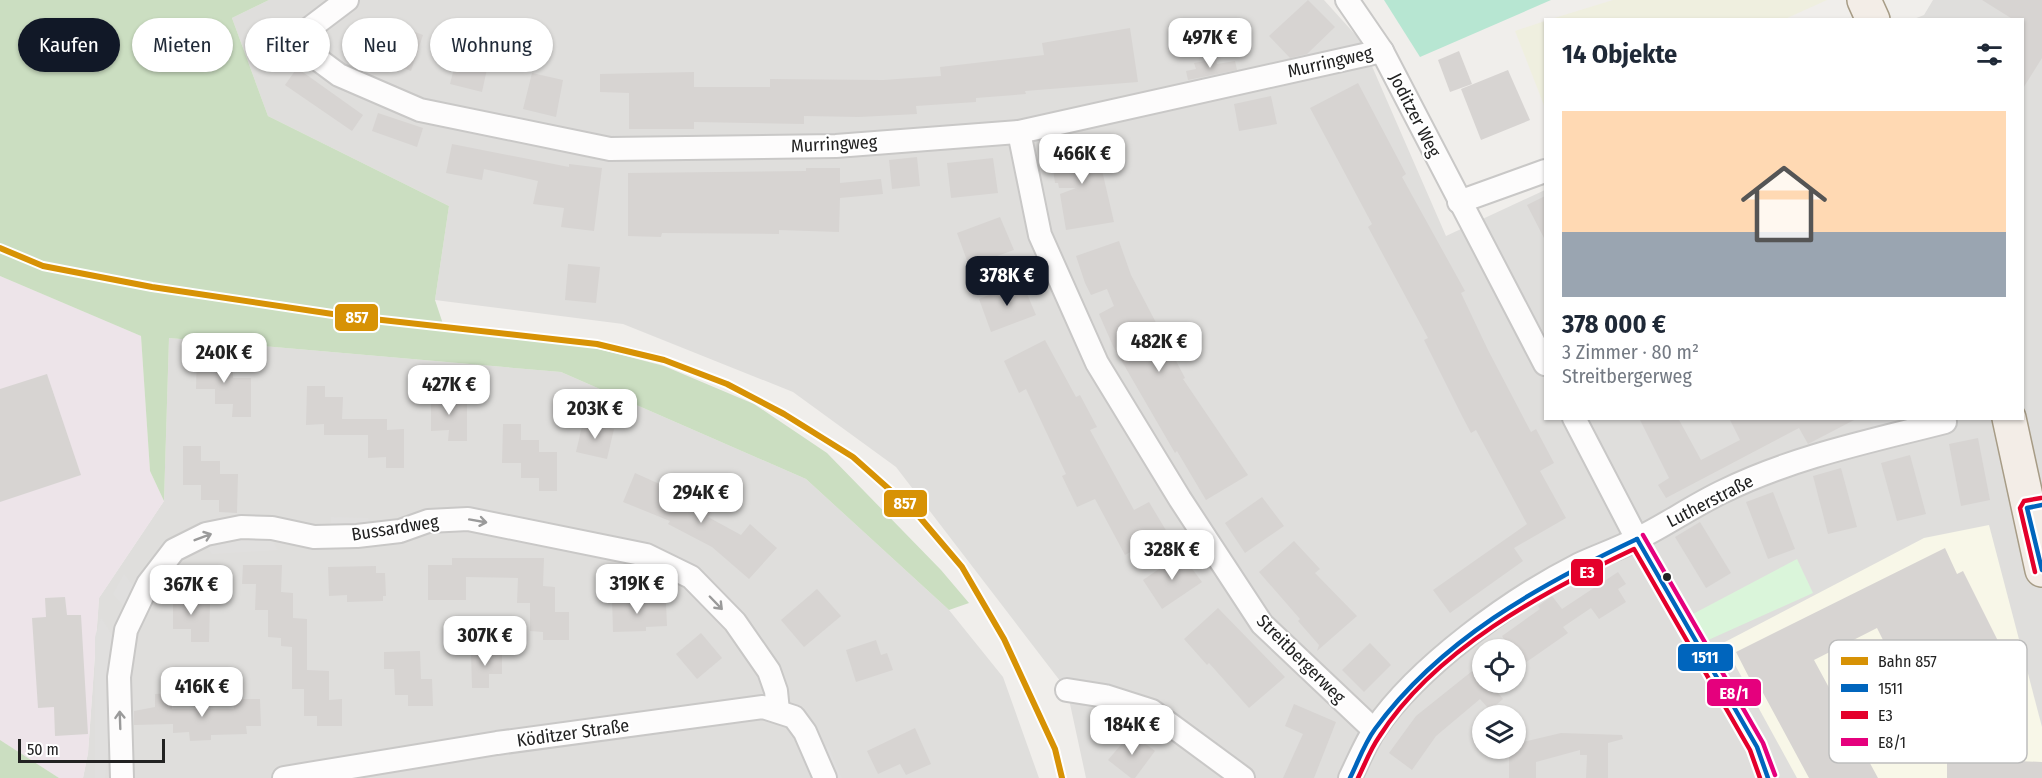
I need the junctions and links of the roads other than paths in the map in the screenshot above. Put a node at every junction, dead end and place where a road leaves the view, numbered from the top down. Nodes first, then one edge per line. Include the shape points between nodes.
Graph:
1 (347, 0) edge
2 (1347, 0) edge
3 (1864, 0) edge
4 (1872, 18) edge
5 (1382, 51) junction
6 (1019, 132) junction
7 (1544, 171) edge
8 (1459, 202) junction
9 (1544, 362) edge
10 (1575, 420) edge
11 (2009, 420) edge
12 (2021, 420) edge
13 (1945, 422) dead end
14 (2042, 502) edge
15 (1637, 539) junction
16 (2042, 570) edge
17 (1067, 690) dead end
18 (778, 711) junction
19 (1374, 730) junction
20 (337, 775) edge
21 (122, 778) edge
22 (284, 778) edge
23 (825, 778) edge
24 (1243, 778) edge
25 (1350, 778) edge

1 - 6 street, Murringweg via 306,31 303,41 312,55 339,75 420,110 610,150 836,146
2 - 5 street, Joditzer Weg
3 - 4 main road
5 - 6 street, Murringweg
5 - 8 street, Joditzer Weg
6 - 19 street, Streitbergerweg via 1040,235 1097,363 1262,624
7 - 8 street
8 - 9 street, Joditzer Weg
10 - 15 street
11 - 16 main road
12 - 14 main road
13 - 15 street, Lutherstraße via 1782,467 1725,490
15 - 19 street, Lutherstraße via 1577,566 1500,612 1443,657
17 - 24 street via 1105,696 1152,711
18 - 20 street, Köditzer Straße via 763,707 497,743
21 -> 18 street, Bussardweg via 119,677 126,630 148,584 174,550 206,534 241,527 272,528 314,537 357,536 400,531 428,521 468,519 645,555 691,577 735,622 769,671
18 - 23 street via 794,717 805,732
19 - 25 street, Lutherstraße
20 - 22 street, Köditzer Straße

